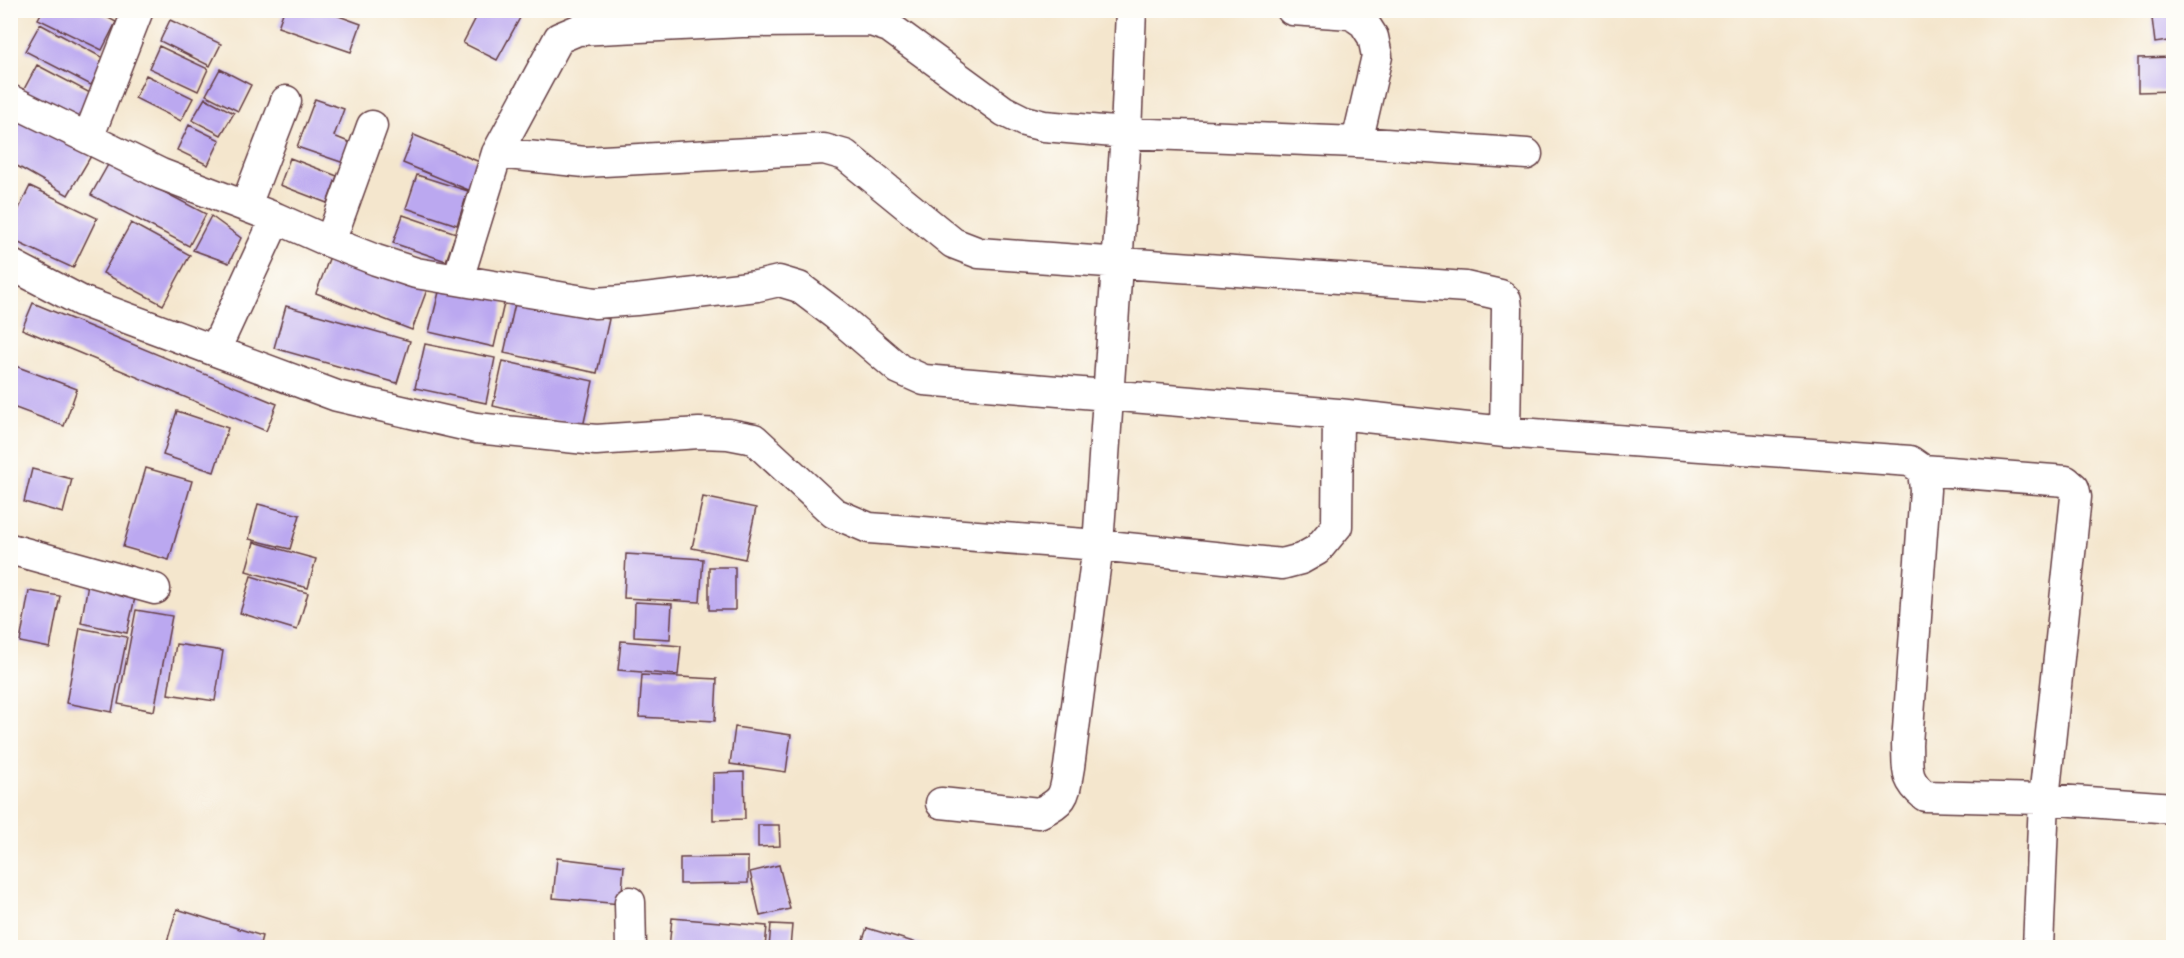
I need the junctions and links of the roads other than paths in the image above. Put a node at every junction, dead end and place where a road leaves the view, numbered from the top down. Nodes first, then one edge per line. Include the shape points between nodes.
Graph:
1 (138, 10) edge
2 (1131, 10) edge
3 (1292, 10) edge
4 (744, 16) edge
5 (872, 16) edge
6 (10, 100) edge
7 (286, 101) dead end
8 (372, 126) dead end
9 (1126, 133) junction
10 (88, 138) junction
11 (1357, 142) junction
12 (496, 153) junction
13 (1527, 154) dead end
14 (246, 205) junction
15 (276, 218) junction
16 (330, 243) junction
17 (10, 264) edge
18 (1117, 264) junction
19 (458, 279) junction
20 (214, 350) junction
21 (1109, 396) junction
22 (1338, 414) junction
23 (1505, 432) junction
24 (1923, 470) junction
25 (1098, 545) junction
26 (10, 549) edge
27 (155, 589) dead end
28 (2044, 799) junction
29 (941, 803) dead end
30 (2174, 808) edge
31 (630, 902) dead end
32 (631, 948) edge
33 (2038, 948) edge

1 - 10 street
2 - 9 street
3 - 11 street via 1351,14 1364,23 1373,37 1377,56
4 - 5 street
4 - 12 street via 594,28 559,38
5 - 9 street via 1004,111 1024,121
6 - 10 street
7 - 14 street
8 - 16 street
9 - 11 street
9 - 18 street
10 - 14 street via 161,174
11 - 13 street
12 - 18 street via 585,162 824,149 845,155 953,243 979,253
12 - 19 street
14 - 15 street
15 - 16 street
15 - 20 street
16 - 19 street via 416,273
17 - 20 street via 81,301
18 - 21 street
18 - 23 street via 1466,287 1501,295 1507,309
19 - 21 street via 595,303 779,281 799,287 899,369 924,380
20 - 25 street via 337,396 476,429 596,440 699,433 754,439 834,513 869,528
21 - 22 street
21 - 25 street
22 - 23 street
22 - 25 street via 1337,526 1317,550 1301,559 1282,564
23 - 24 street via 1910,461
24 - 28 street via 1908,773 1914,787 1925,796
24 - 28 street via 2066,481 2073,488 2076,497
25 - 29 street via 1063,797 1039,813
26 - 27 street
28 - 30 street
28 - 33 street
31 - 32 street

